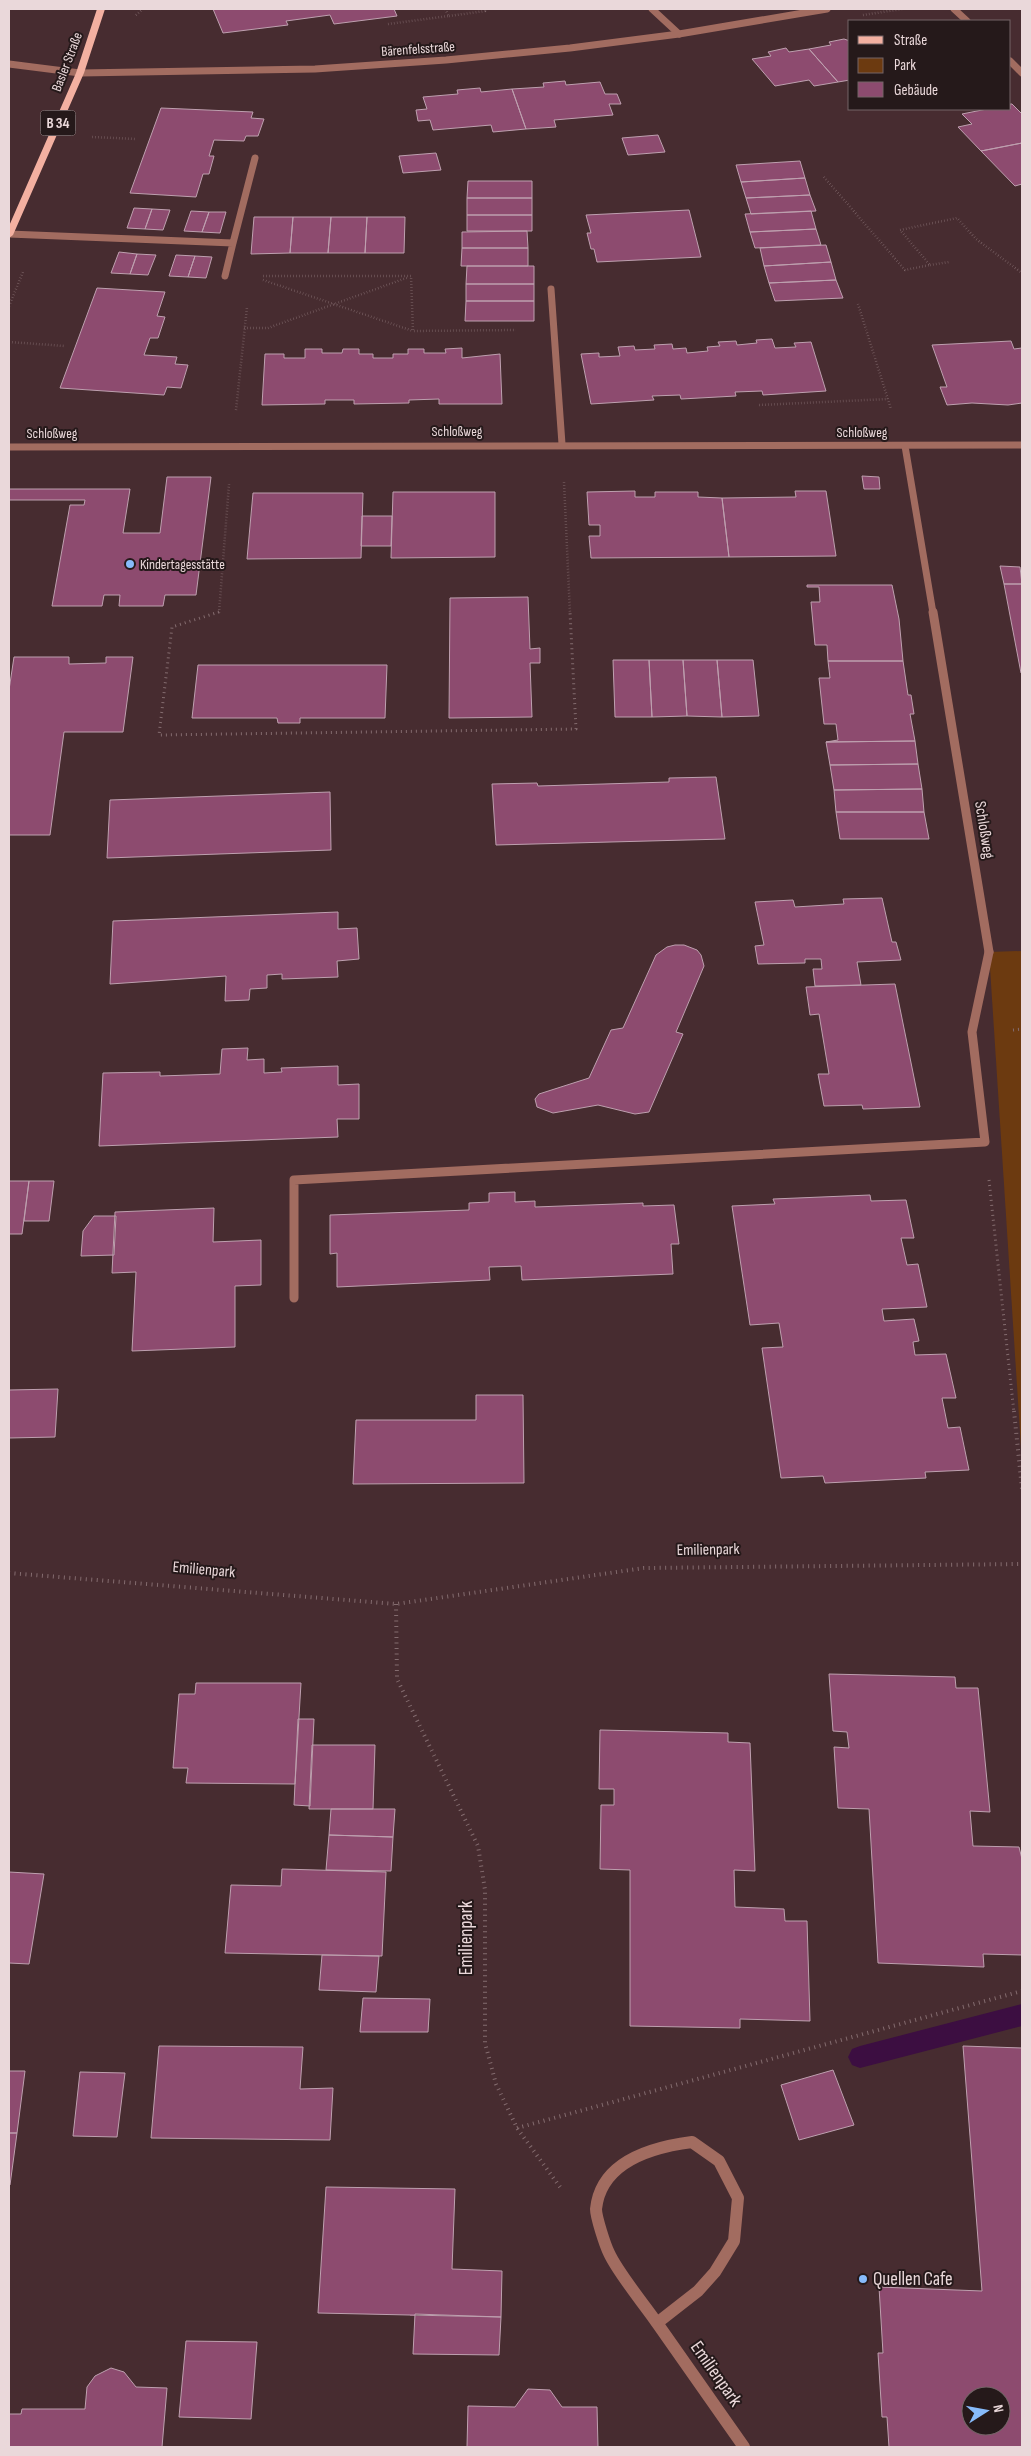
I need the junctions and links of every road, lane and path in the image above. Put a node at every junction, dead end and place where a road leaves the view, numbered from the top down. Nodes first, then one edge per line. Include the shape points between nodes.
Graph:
1 (101, 9) edge
2 (484, 9) edge
3 (652, 9) edge
4 (827, 9) edge
5 (954, 9) edge
6 (449, 16) dead end
7 (966, 20) edge
8 (679, 34) junction
9 (1011, 62) edge
10 (9, 64) edge
11 (80, 73) junction
12 (1022, 73) edge
13 (91, 137) dead end
14 (136, 140) dead end
15 (255, 158) dead end
16 (824, 177) dead end
17 (9, 234) edge
18 (233, 243) junction
19 (950, 262) dead end
20 (930, 265) junction
21 (1022, 272) edge
22 (226, 276) joint
23 (251, 276) junction
24 (412, 276) junction
25 (551, 289) dead end
26 (333, 304) junction
27 (858, 304) dead end
28 (244, 328) junction
29 (554, 330) junction
30 (413, 331) junction
31 (9, 342) edge
32 (65, 346) dead end
33 (892, 414) dead end
34 (236, 417) dead end
35 (562, 444) junction
36 (1022, 445) edge
37 (231, 446) junction
38 (906, 446) junction
39 (9, 447) edge
40 (985, 1142) junction
41 (294, 1298) dead end
42 (1022, 1489) edge
43 (1022, 1564) edge
44 (9, 1573) edge
45 (396, 1604) junction
46 (1022, 1991) edge
47 (518, 2128) junction
48 (563, 2191) dead end
49 (657, 2323) junction
50 (744, 2447) edge

1 - 11 main road, Basler Straße / B 34
2 - 6 path
3 - 8 street
4 - 8 street, Bärenfelsstraße
5 - 7 street
8 - 11 street, Bärenfelsstraße via 561,49 343,67
9 - 12 street
10 - 11 street, Bärenfelsstraße
11 - 17 main road, Basler Straße / B 34
13 - 14 path
15 - 18 street
16 - 20 path via 905,270
17 - 18 street
18 - 22 street
19 - 20 path
20 - 21 path via 900,230 957,218 976,239
22 - 23 path
23 - 24 path
23 - 26 path
23 - 28 path
24 - 26 path
24 - 30 path
25 - 29 street
26 - 28 path via 268,328
26 - 30 path
27 - 33 path
28 - 34 path
29 - 30 path
29 - 35 street
31 - 32 path
35 - 37 street, Schloßweg
35 - 37 path via 576,729 159,735 172,627 220,613
35 - 38 street, Schloßweg
36 - 38 street, Schloßweg
37 - 39 street, Schloßweg
38 - 40 street, Schloßweg via 989,952 972,1032
40 - 41 street via 294,1180
40 - 42 path
43 - 45 path, Emilienpark via 644,1568
44 - 45 path, Emilienpark
45 - 47 path, Emilienpark via 397,1679 478,1846 485,1890 485,2043 496,2084
46 - 47 path
47 - 48 path, Emilienpark
49 - 49 street, Emilienpark via 698,2291 734,2241 738,2198 719,2161 692,2142 662,2146 632,2157 605,2183 596,2210 609,2254
49 - 50 street, Emilienpark

